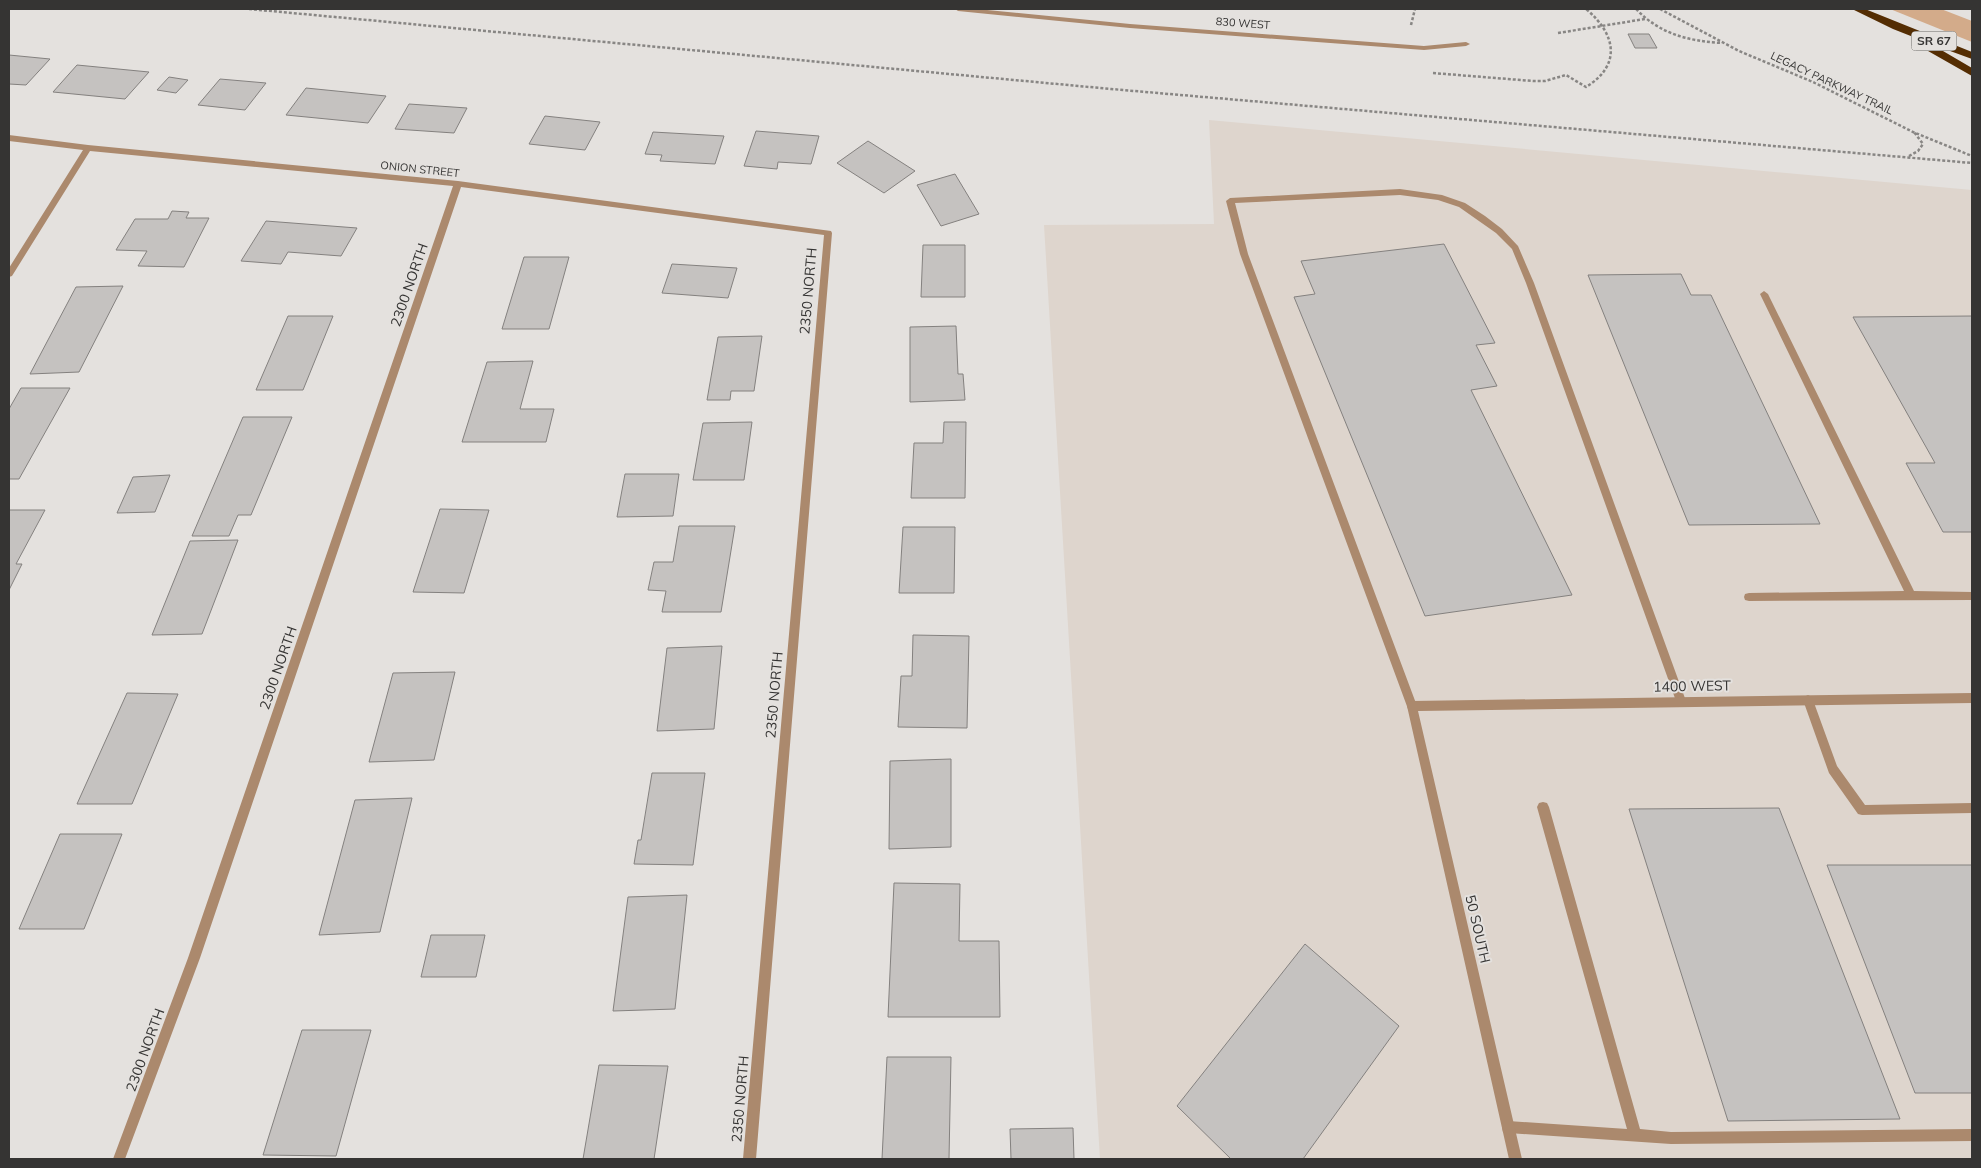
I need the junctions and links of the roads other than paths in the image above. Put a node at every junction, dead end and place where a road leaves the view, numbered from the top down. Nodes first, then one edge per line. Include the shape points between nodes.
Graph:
1 (958, 9) edge
2 (1858, 9) edge
3 (1896, 27) junction
4 (1466, 44) dead end
5 (1972, 56) edge
6 (1972, 73) edge
7 (9, 138) edge
8 (88, 148) junction
9 (458, 184) junction
10 (828, 233) joint
11 (9, 274) edge
12 (1764, 294) dead end
13 (1911, 595) junction
14 (1972, 596) edge
15 (1749, 597) dead end
16 (1972, 698) edge
17 (1808, 700) junction
18 (1681, 701) junction
19 (1412, 706) junction
20 (1543, 807) dead end
21 (1972, 808) edge
22 (1508, 1127) junction
23 (1972, 1135) edge
24 (1634, 1136) junction
25 (119, 1159) edge
26 (750, 1159) edge
27 (1516, 1159) edge

1 - 4 street, 830 WEST via 1130,26 1416,47
2 - 3 highway, SR 67
3 - 5 highway, SR 67
3 - 6 highway
7 - 8 street, ONION STREET
8 - 9 street, ONION STREET
8 - 11 street
9 - 10 street, ONION STREET
9 - 25 street, 2300 NORTH via 194,958
10 - 26 street, 2350 NORTH
12 - 13 street
13 - 14 street
13 - 15 street
16 - 17 street, 1400 WEST
17 - 18 street, 1400 WEST
17 - 21 street via 1833,769 1862,810
18 - 19 street, 1400 WEST
18 - 19 street, 50 SOUTH via 1515,248 1482,218 1462,205 1439,197 1400,192 1230,201 1244,254
19 - 22 street, 50 SOUTH
20 - 24 street
22 - 24 street
22 - 27 street, 50 SOUTH
23 - 24 street

